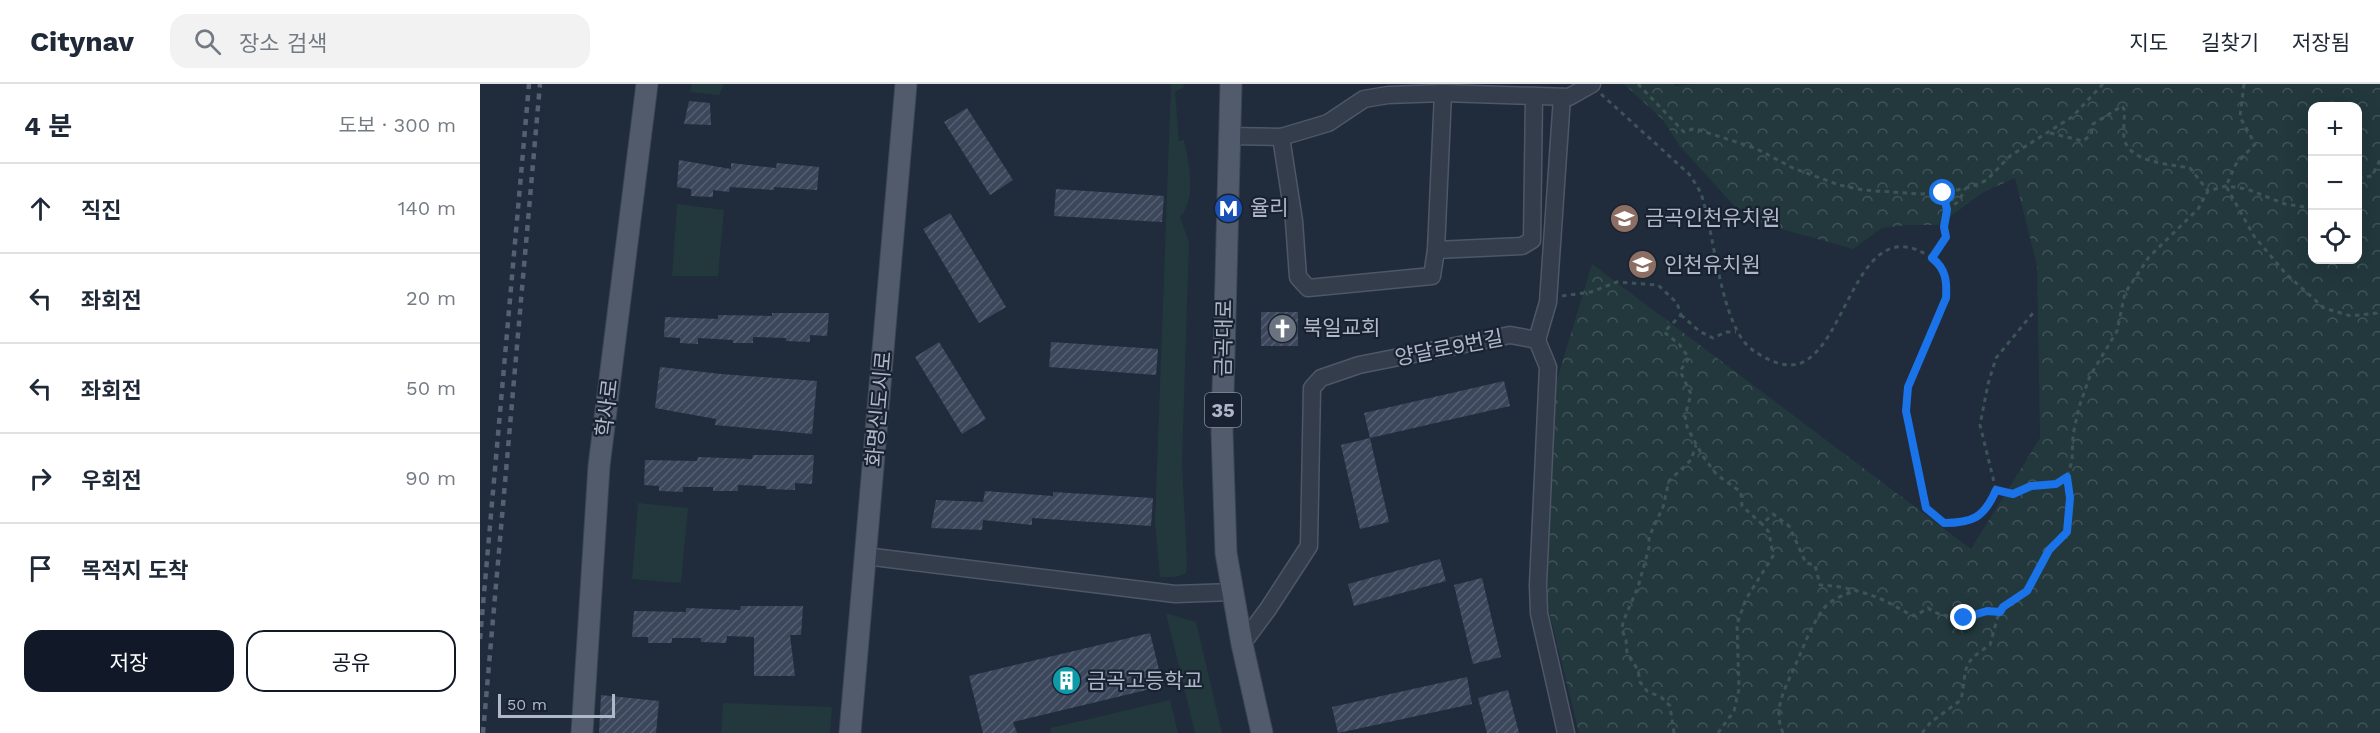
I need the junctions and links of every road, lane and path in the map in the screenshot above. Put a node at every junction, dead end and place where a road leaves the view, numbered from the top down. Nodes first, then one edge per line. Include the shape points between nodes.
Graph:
1 (647, 84) edge
2 (906, 84) edge
3 (1231, 84) edge
4 (1591, 84) edge
5 (1638, 84) edge
6 (2103, 84) edge
7 (2244, 84) edge
8 (1443, 93) junction
9 (1534, 96) junction
10 (1562, 97) junction
11 (2050, 133) junction
12 (1229, 136) junction
13 (1281, 137) junction
14 (2380, 160) edge
15 (2362, 177) edge
16 (2226, 186) junction
17 (1965, 188) junction
18 (2208, 192) junction
19 (1943, 193) junction
20 (2308, 206) edge
21 (1947, 210) junction
22 (1436, 250) junction
23 (1932, 258) junction
24 (1548, 302) junction
25 (2380, 310) edge
26 (2033, 313) dead end
27 (1681, 315) junction
28 (1736, 332) junction
29 (1537, 340) junction
30 (1696, 445) junction
31 (2067, 477) junction
32 (1996, 490) junction
33 (1762, 524) junction
34 (865, 556) junction
35 (1856, 591) junction
36 (1235, 602) junction
37 (1268, 609) junction
38 (2000, 612) junction
39 (1242, 644) junction
40 (582, 733) edge
41 (850, 733) edge
42 (1262, 733) edge
43 (1566, 733) edge
44 (1674, 733) edge
45 (1718, 733) edge
46 (1783, 733) edge
47 (1922, 733) edge

1 - 40 main road, 학사로 via 600,466
2 - 34 main road, 화명신도시로
3 - 12 main road, 금곡대로 / 35
4 - 10 street
4 - 28 path via 1683,168 1700,191
5 - 19 path via 1684,132 1699,130 1755,148 1839,185 1863,190
6 - 11 path via 2072,117
7 - 16 path via 2240,117 2255,144 2236,164
8 - 9 street
8 - 13 street via 1364,99 1328,123
8 - 22 street
9 - 10 street
9 - 22 street via 1532,240 1522,246
10 - 24 street
11 - 17 path via 2010,156 1987,180
11 - 18 path via 2084,141 2094,124 2122,106 2124,138 2130,150 2138,156 2190,168
12 - 13 street
12 - 36 main road, 금곡대로 / 35 via 1222,432 1226,553
13 - 22 street via 1298,277 1308,288 1432,276
14 - 15 path via 2372,176
16 - 18 path
16 - 20 path via 2247,189 2285,204
16 - 25 path via 2254,236 2286,274 2324,308 2351,316
17 - 19 path
17 - 21 path via 1959,201
18 - 31 path via 2198,209 2149,256 2125,293 2117,331 2090,376 2079,407
19 - 21 path
21 - 23 path via 1946,237
23 - 28 path via 1903,247 1886,250 1872,260 1818,351 1802,362 1776,364 1752,350
23 - 32 path via 1942,266 1946,298 1908,387 1906,411 1926,508 1944,523 1966,523 1983,511
24 - 27 path via 1617,282 1639,282 1658,285 1677,303
24 - 29 street
26 - 32 path via 1996,358 1988,384 1980,425
27 - 28 path via 1713,338
27 - 30 path via 1665,332 1689,358 1680,371 1691,394 1685,416
29 - 37 street, 양달로9번길 via 1510,335 1359,365 1321,378 1312,388 1309,546
29 - 43 street via 1548,367 1539,613
30 - 33 path via 1718,475 1741,492 1742,506
30 - 44 path via 1691,460 1669,481 1622,630 1640,681 1647,691 1670,706
31 - 32 path via 2056,484 2031,486 2013,494
31 - 38 path via 2067,532 2049,550 2027,591
33 - 35 path via 1773,514 1789,526 1806,562 1815,565 1820,585
33 - 45 path via 1769,532 1773,556 1746,599 1737,624 1739,689 1734,711
34 - 36 street
34 - 41 main road, 화명신도시로
35 - 38 path via 1916,616 1928,608 1939,616 1964,618 1987,611
35 - 46 path via 1827,606 1809,633 1783,688 1779,704
36 - 37 street
36 - 39 main road, 금곡대로 / 35
37 - 39 street, 양달로9번길
38 - 47 path via 1990,645 1972,656 1965,669 1961,700
39 - 42 main road, 금곡대로 / 35

